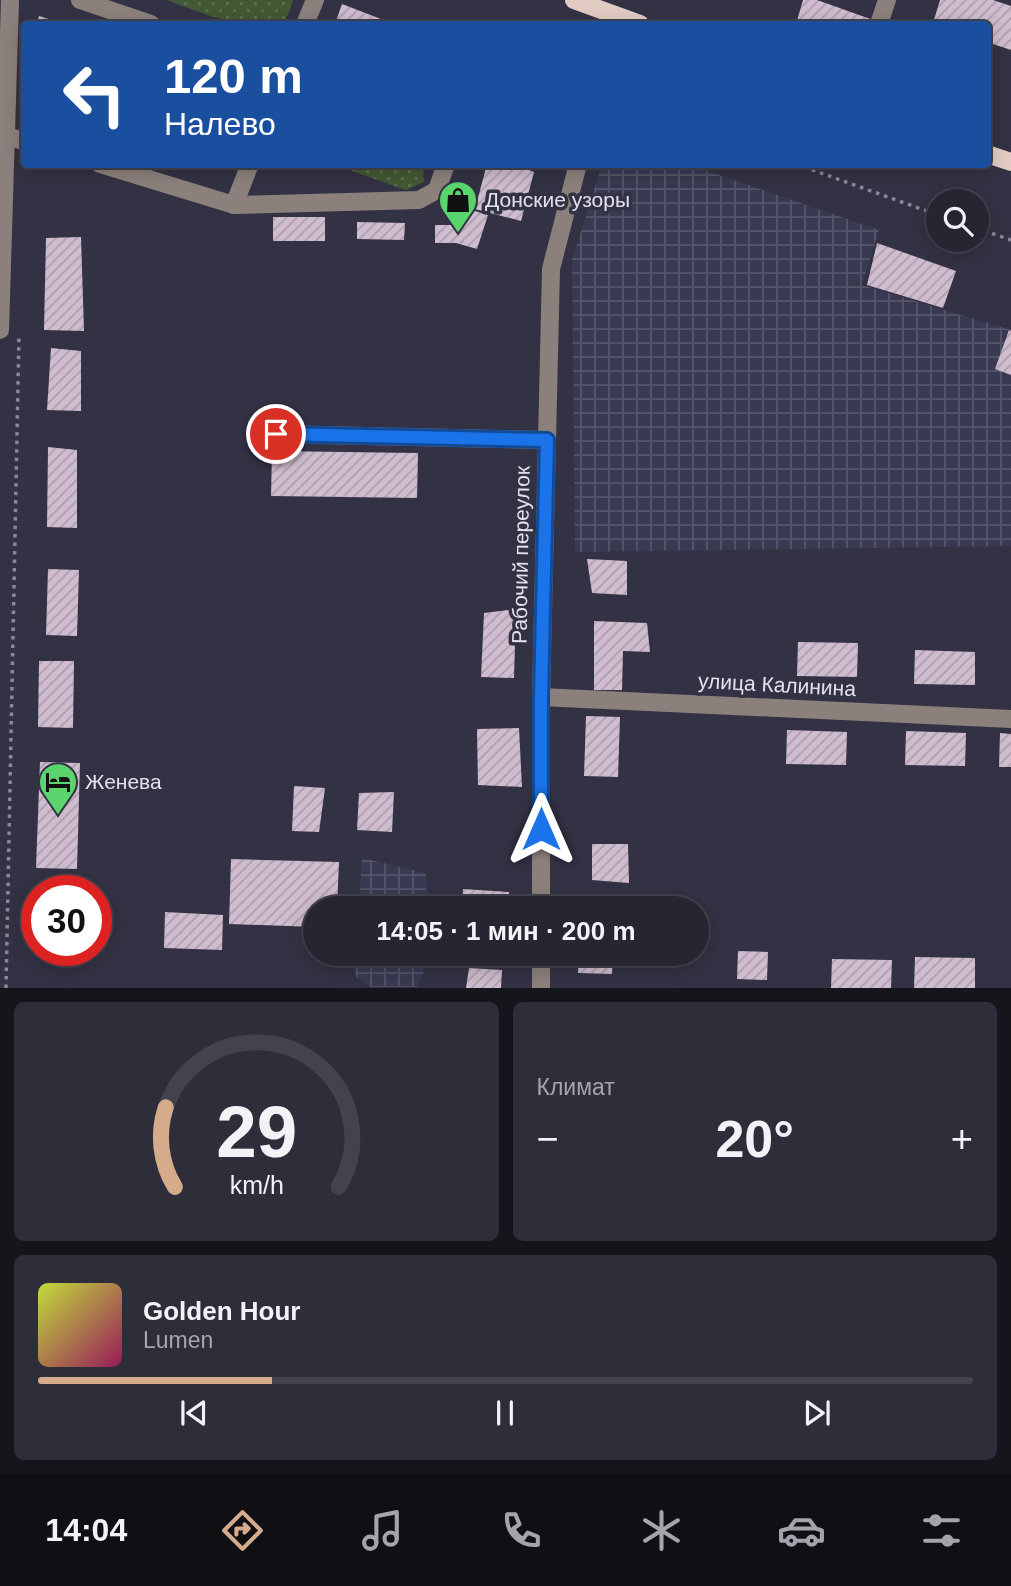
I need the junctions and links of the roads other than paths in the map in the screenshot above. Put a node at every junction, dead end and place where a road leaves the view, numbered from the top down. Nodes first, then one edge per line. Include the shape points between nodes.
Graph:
1 (10, 0) edge
2 (80, 0) edge
3 (315, 0) edge
4 (574, 0) edge
5 (887, 0) edge
6 (617, 20) edge
7 (142, 21) edge
8 (306, 21) edge
9 (880, 21) edge
10 (6, 136) junction
11 (21, 140) edge
12 (991, 155) edge
13 (1011, 162) edge
14 (113, 168) edge
15 (248, 168) edge
16 (445, 168) edge
17 (577, 168) edge
18 (234, 205) junction
19 (0, 330) edge
20 (276, 434) dead end
21 (547, 440) junction
22 (541, 697) junction
23 (1011, 719) edge
24 (541, 896) edge
25 (541, 966) edge
26 (541, 988) edge

1 - 10 street
2 - 7 street
3 - 8 street
4 - 6 main road
5 - 9 street
10 - 11 street
10 - 19 street
12 - 13 main road
14 - 18 street
15 - 18 street
16 - 18 street via 437,190 419,200
17 - 21 street, Рабочий переулок via 551,269
20 - 21 street
21 - 22 street, Рабочий переулок
22 - 23 street, улица Калинина
22 - 24 street, Рабочий переулок
25 - 26 street

